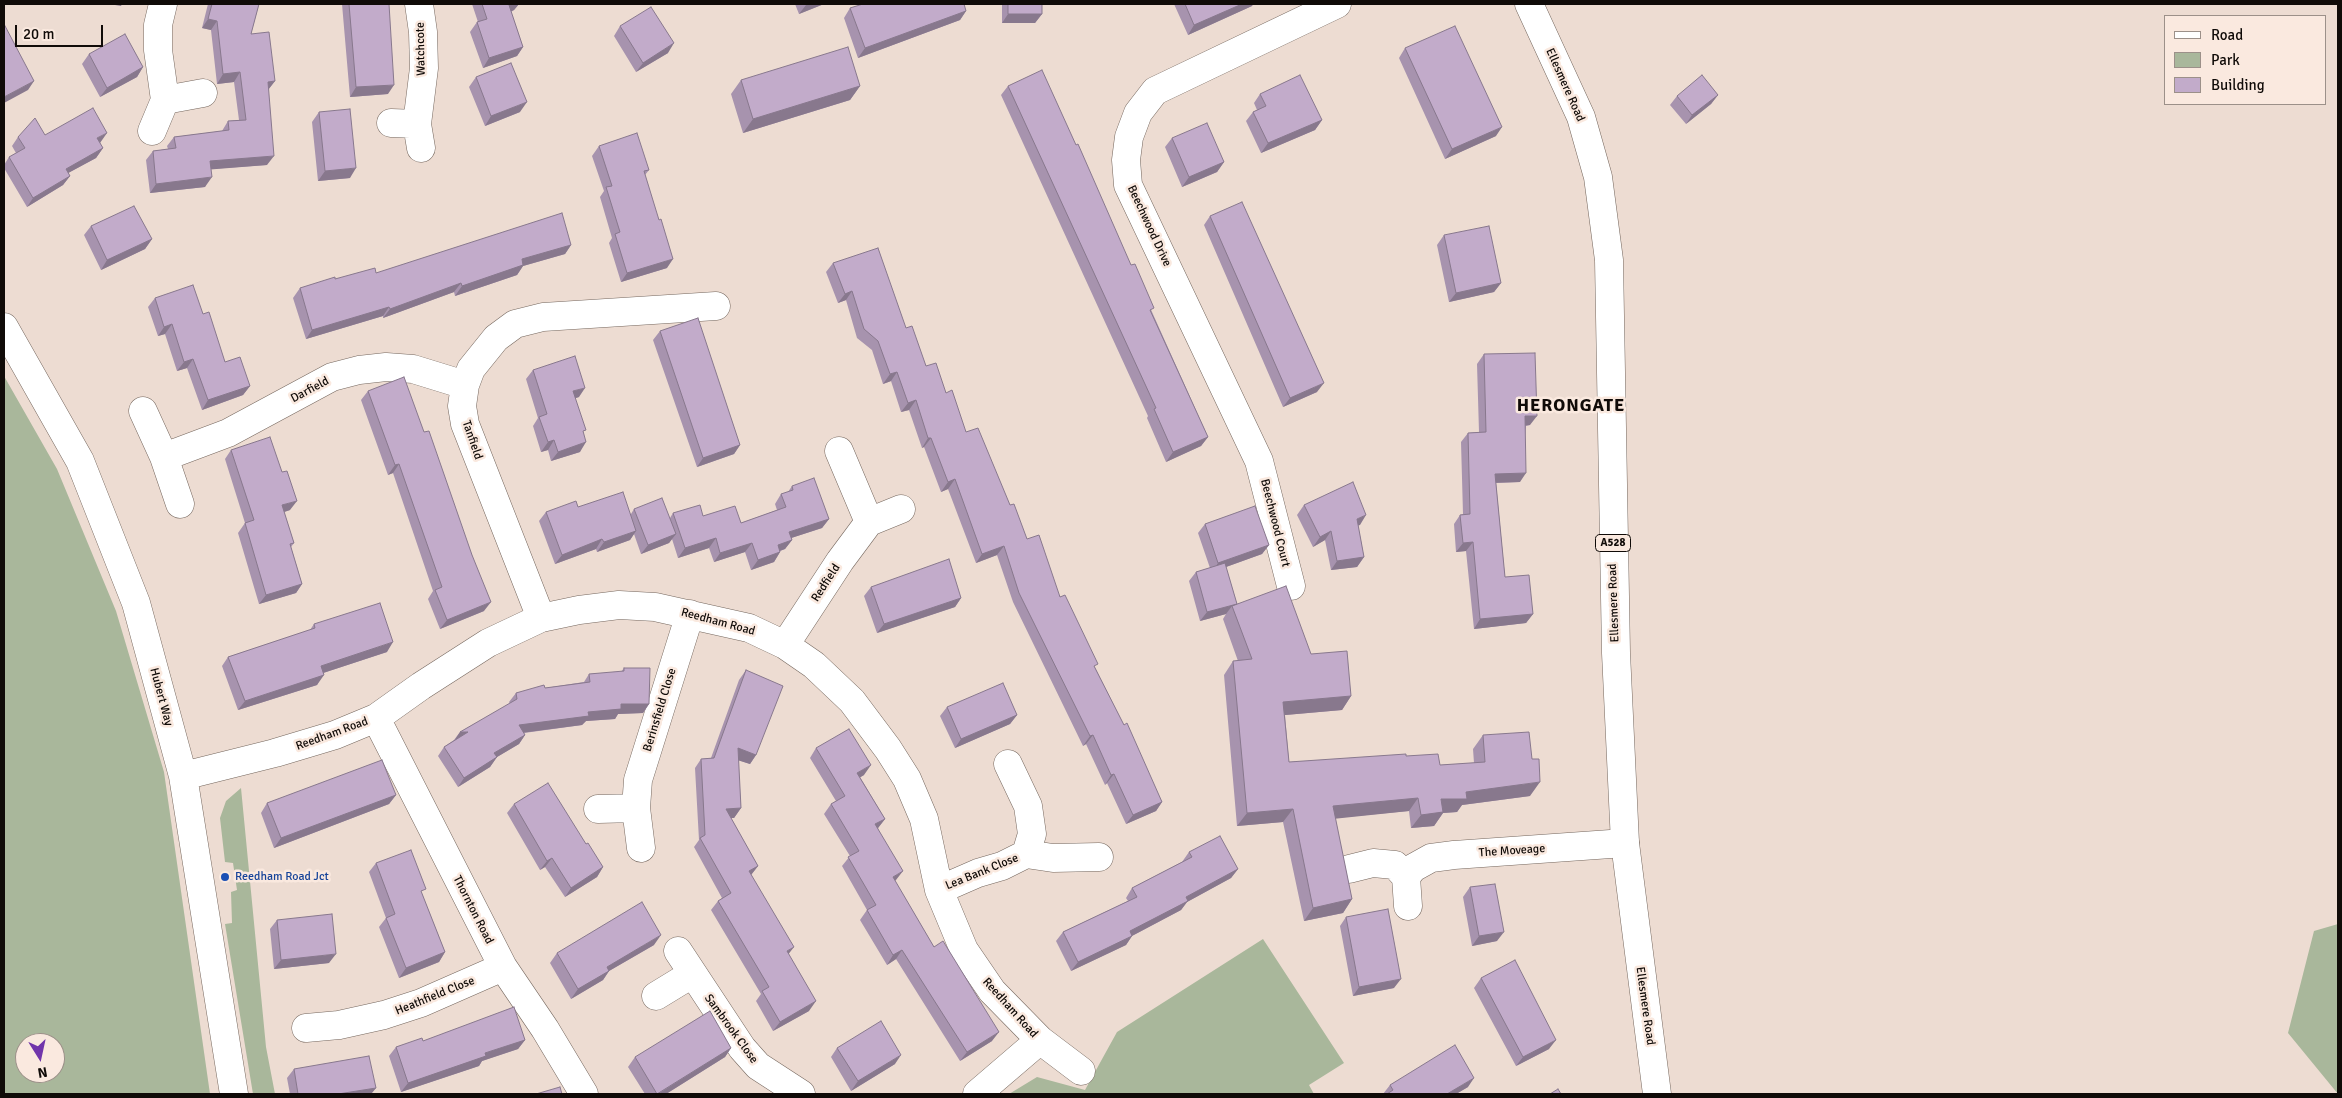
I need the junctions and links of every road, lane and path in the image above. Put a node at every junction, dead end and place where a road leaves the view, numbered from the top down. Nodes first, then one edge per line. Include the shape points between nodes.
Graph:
1 (163, 4) edge
2 (419, 4) edge
3 (1337, 4) edge
4 (1529, 4) edge
5 (203, 93) dead end
6 (165, 100) junction
7 (152, 131) dead end
8 (410, 132) dead end
9 (716, 306) dead end
10 (4, 327) edge
11 (465, 385) junction
12 (143, 411) dead end
13 (840, 451) dead end
14 (164, 457) junction
15 (1259, 461) joint
16 (180, 504) dead end
17 (901, 509) dead end
18 (869, 522) junction
19 (1290, 586) dead end
20 (690, 614) junction
21 (540, 618) junction
22 (785, 645) junction
23 (376, 718) junction
24 (1008, 764) dead end
25 (183, 776) junction
26 (636, 808) junction
27 (598, 809) dead end
28 (1625, 843) junction
29 (641, 848) dead end
30 (1026, 854) junction
31 (1100, 857) dead end
32 (1349, 869) dead end
33 (1406, 876) junction
34 (939, 890) junction
35 (1408, 906) dead end
36 (678, 951) dead end
37 (502, 967) junction
38 (692, 974) junction
39 (656, 996) dead end
40 (306, 1028) dead end
41 (1040, 1040) junction
42 (1081, 1072) dead end
43 (234, 1094) edge
44 (584, 1094) edge
45 (801, 1094) edge
46 (977, 1094) edge
47 (1657, 1094) edge

1 - 6 street via 158,25 158,50
2 - 8 street, Watchcote via 424,68
3 - 15 street, Beechwood Drive via 1155,91 1138,113 1129,136 1126,160 1128,185
4 - 28 street, Ellesmere Road / A528 via 1581,116 1598,177 1609,260 1614,606
5 - 6 street
6 - 7 street
9 - 11 street, Tanfield via 544,317 515,324 483,352
10 - 25 street, Hubert Way via 80,461 136,603
11 - 14 street, Darfield via 413,369 386,367 360,370 332,377 228,433
11 - 21 street, Tanfield via 462,406 465,424
12 - 14 street
13 - 18 street
14 - 16 street
15 - 19 street, Beechwood Court
17 - 18 street
18 - 22 street, Redfield via 840,560
20 - 21 street, Reedham Road via 655,607 619,605
20 - 22 street, Reedham Road via 749,628
20 - 26 street, Berinsfield Close via 638,780
21 - 23 street, Reedham Road via 488,643
22 - 34 street, Reedham Road via 852,700 907,779 924,820
23 - 25 street, Reedham Road via 275,753
23 - 37 street, Thornton Road
24 - 30 street, Lea Bank Close via 1028,806 1032,834
25 - 43 street, Hubert Way
26 - 27 street
26 - 29 street, Berinsfield Close
28 - 33 street, The Moveage via 1431,858
28 - 47 street, Ellesmere Road / A528
30 - 31 street, Lea Bank Close via 1053,858
30 - 34 street, Lea Bank Close
32 - 33 street via 1373,863 1395,865
33 - 35 street
34 - 41 street, Reedham Road via 964,950 992,991
36 - 38 street, Sambrook Close
37 - 40 street, Heathfield Close via 422,1003 384,1016 338,1026
37 - 44 street, Thornton Road
38 - 39 street
38 - 45 street, Sambrook Close via 742,1048 758,1066
41 - 42 street, Reedham Road
41 - 46 street

